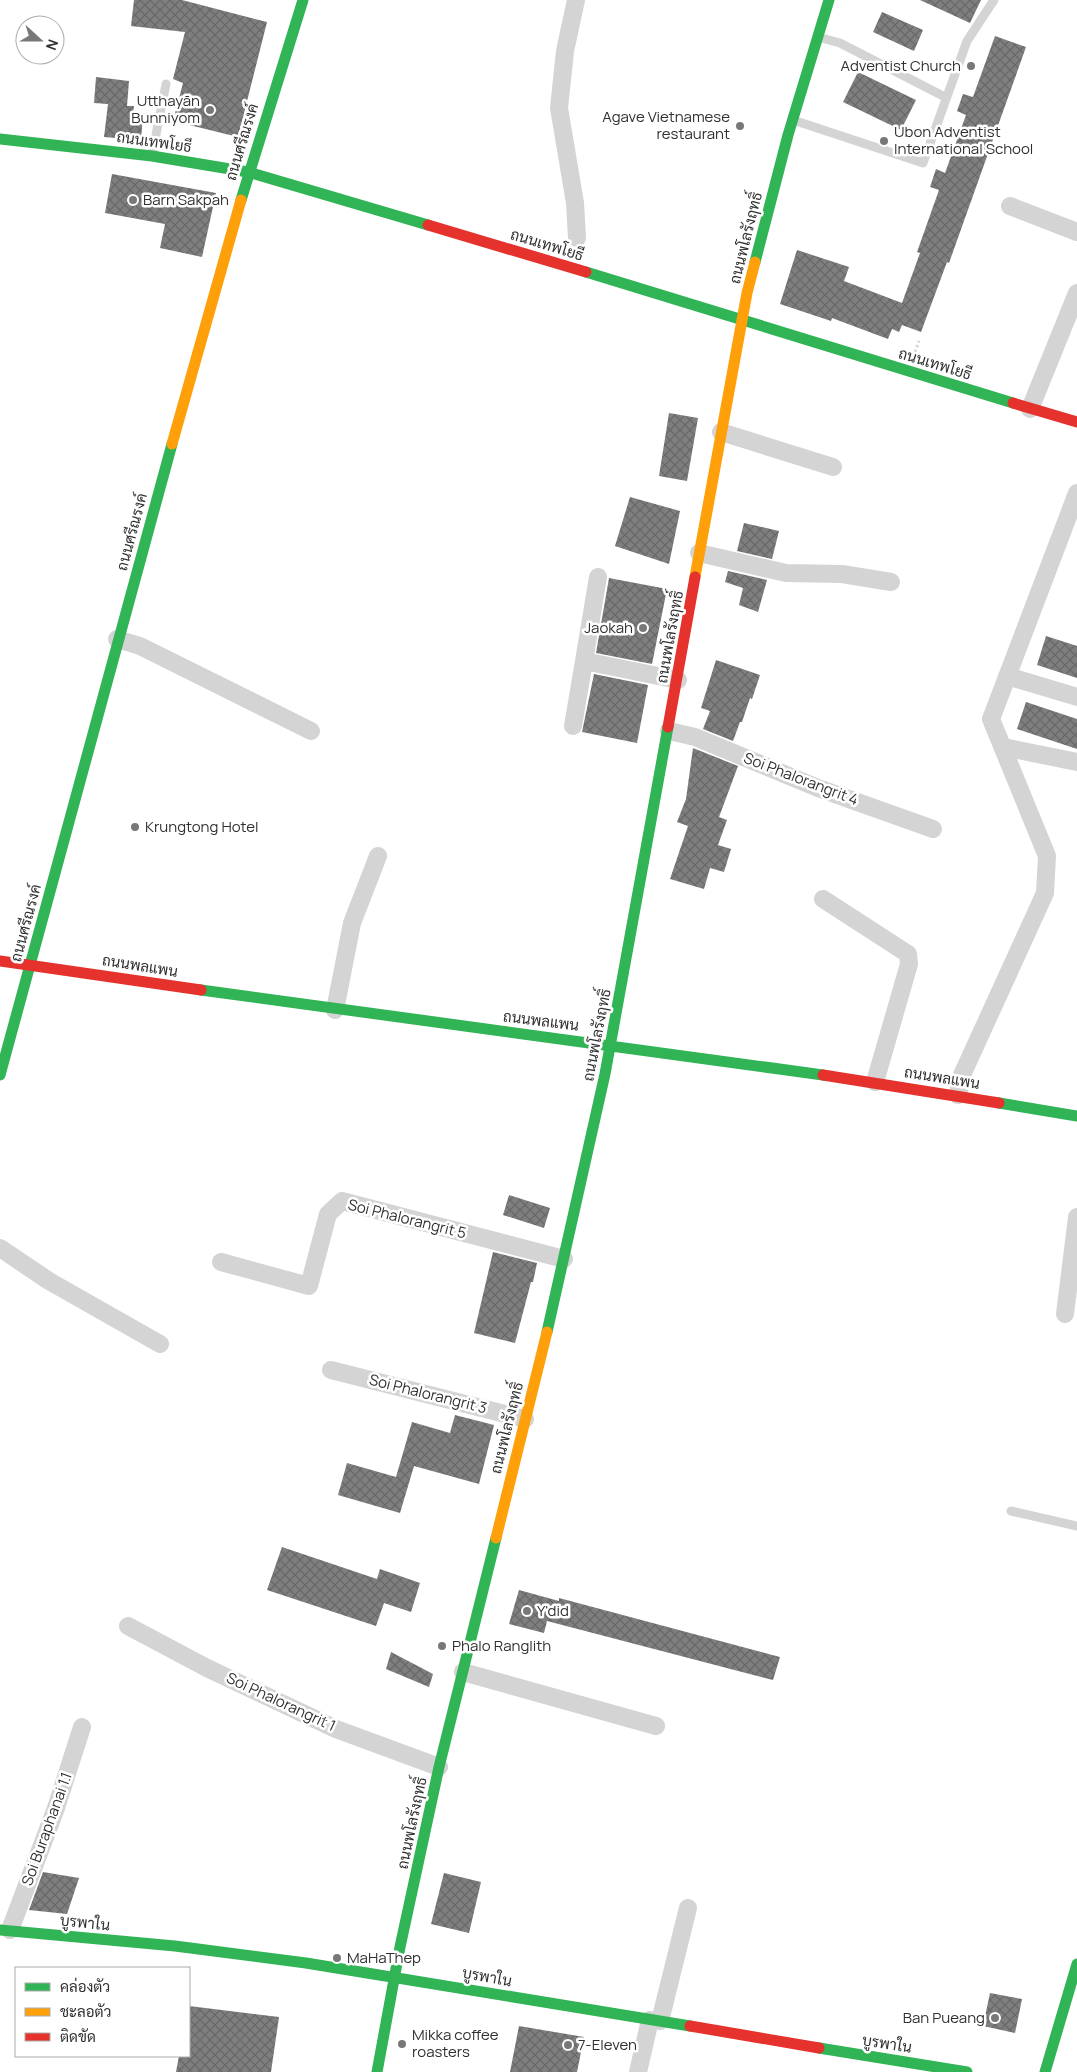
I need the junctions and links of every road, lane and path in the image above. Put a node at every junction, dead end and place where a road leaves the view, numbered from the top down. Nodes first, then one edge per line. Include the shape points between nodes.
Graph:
1 (303, 0) edge
2 (576, 0) edge
3 (829, 0) edge
4 (994, 0) edge
5 (818, 37) junction
6 (166, 84) dead end
7 (945, 97) junction
8 (792, 120) junction
9 (0, 139) edge
10 (152, 156) junction
11 (248, 172) junction
12 (1010, 206) dead end
13 (1077, 232) edge
14 (577, 238) dead end
15 (1077, 293) edge
16 (742, 321) junction
17 (1030, 409) junction
18 (1077, 422) edge
19 (721, 432) junction
20 (833, 467) dead end
21 (1077, 493) edge
22 (699, 553) junction
23 (598, 577) dead end
24 (891, 582) dead end
25 (117, 639) junction
26 (584, 661) junction
27 (1007, 676) junction
28 (678, 680) junction
29 (1077, 697) edge
30 (573, 726) dead end
31 (311, 731) dead end
32 (669, 731) junction
33 (1003, 747) junction
34 (1077, 762) edge
35 (933, 829) dead end
36 (378, 856) dead end
37 (823, 899) dead end
38 (0, 961) edge
39 (30, 964) junction
40 (336, 1010) junction
41 (611, 1046) junction
42 (0, 1075) edge
43 (875, 1082) junction
44 (958, 1094) junction
45 (1077, 1116) edge
46 (1077, 1217) edge
47 (0, 1248) edge
48 (564, 1259) junction
49 (221, 1262) dead end
50 (1065, 1314) dead end
51 (160, 1344) dead end
52 (331, 1370) dead end
53 (525, 1419) junction
54 (1011, 1511) dead end
55 (1077, 1526) edge
56 (128, 1626) dead end
57 (463, 1672) junction
58 (656, 1726) dead end
59 (82, 1727) dead end
60 (439, 1767) junction
61 (688, 1908) dead end
62 (5, 1930) edge
63 (1077, 1964) edge
64 (395, 1978) junction
65 (655, 2021) junction
66 (377, 2072) edge
67 (638, 2072) edge
68 (967, 2072) edge
69 (1045, 2072) edge

1 - 11 street, ถนนศรีณรงค์
2 - 14 street via 565,51 559,108 575,202
3 - 5 street, ถนนพโลรังฤทธิ์
4 - 7 lane via 967,40
5 - 7 lane via 840,43
5 - 8 street, ถนนพโลรังฤทธิ์
6 - 10 lane
7 - 8 lane via 923,163
8 - 16 street, ถนนพโลรังฤทธิ์
9 - 10 street, ถนนเทพโยธี
10 - 11 street, ถนนเทพโยธี
11 - 16 street, ถนนเทพโยธี
11 - 25 street, ถนนศรีณรงค์
12 - 13 street
15 - 17 street
16 - 17 street, ถนนเทพโยธี
16 - 19 street, ถนนพโลรังฤทธิ์
17 - 18 street, ถนนเทพโยธี
19 - 20 street
19 - 22 street, ถนนพโลรังฤทธิ์
21 - 27 street
22 - 24 street via 786,573 842,574
22 - 28 street, ถนนพโลรังฤทธิ์
23 - 26 street
25 - 31 street via 140,646
25 - 39 street, ถนนศรีณรงค์
26 - 28 street
26 - 30 street
27 - 29 street
27 - 33 street via 991,719
28 - 32 street, ถนนพโลรังฤทธิ์
32 - 35 street, Soi Phalorangrit 4 via 695,737 818,788
32 - 41 street, ถนนพโลรังฤทธิ์
33 - 34 street
33 - 44 street via 1047,856 1045,892 962,1075
36 - 40 street via 352,923
37 - 43 street via 908,954 909,964
38 - 39 street, ถนนพลแพน
39 - 40 street, ถนนพลแพน
39 - 42 street, ถนนศรีณรงค์
40 - 41 street, ถนนพลแพน
41 - 43 street, ถนนพลแพน
41 - 48 street, ถนนพโลรังฤทธิ์
43 - 44 street, ถนนพลแพน
44 - 45 street, ถนนพลแพน
46 - 50 street
47 - 51 street via 49,1281
48 - 49 street, Soi Phalorangrit 5 via 342,1201 328,1214 309,1286
48 - 53 street, ถนนพโลรังฤทธิ์
52 - 53 street, Soi Phalorangrit 3
53 - 57 street, ถนนพโลรังฤทธิ์
54 - 55 lane
56 - 60 street, Soi Phalorangrit 1 via 207,1668 336,1729
57 - 58 street
57 - 60 street, ถนนพโลรังฤทธิ์
59 - 62 street, Soi Buraphanai 1.1 via 56,1808
60 - 64 street, ถนนพโลรังฤทธิ์
61 - 65 street
62 - 64 street, บูรพาใน via 175,1946
63 - 69 street
64 - 65 street, บูรพาใน
64 - 66 street, ถนนพโลรังฤทธิ์
65 - 67 street
65 - 68 street, บูรพาใน

